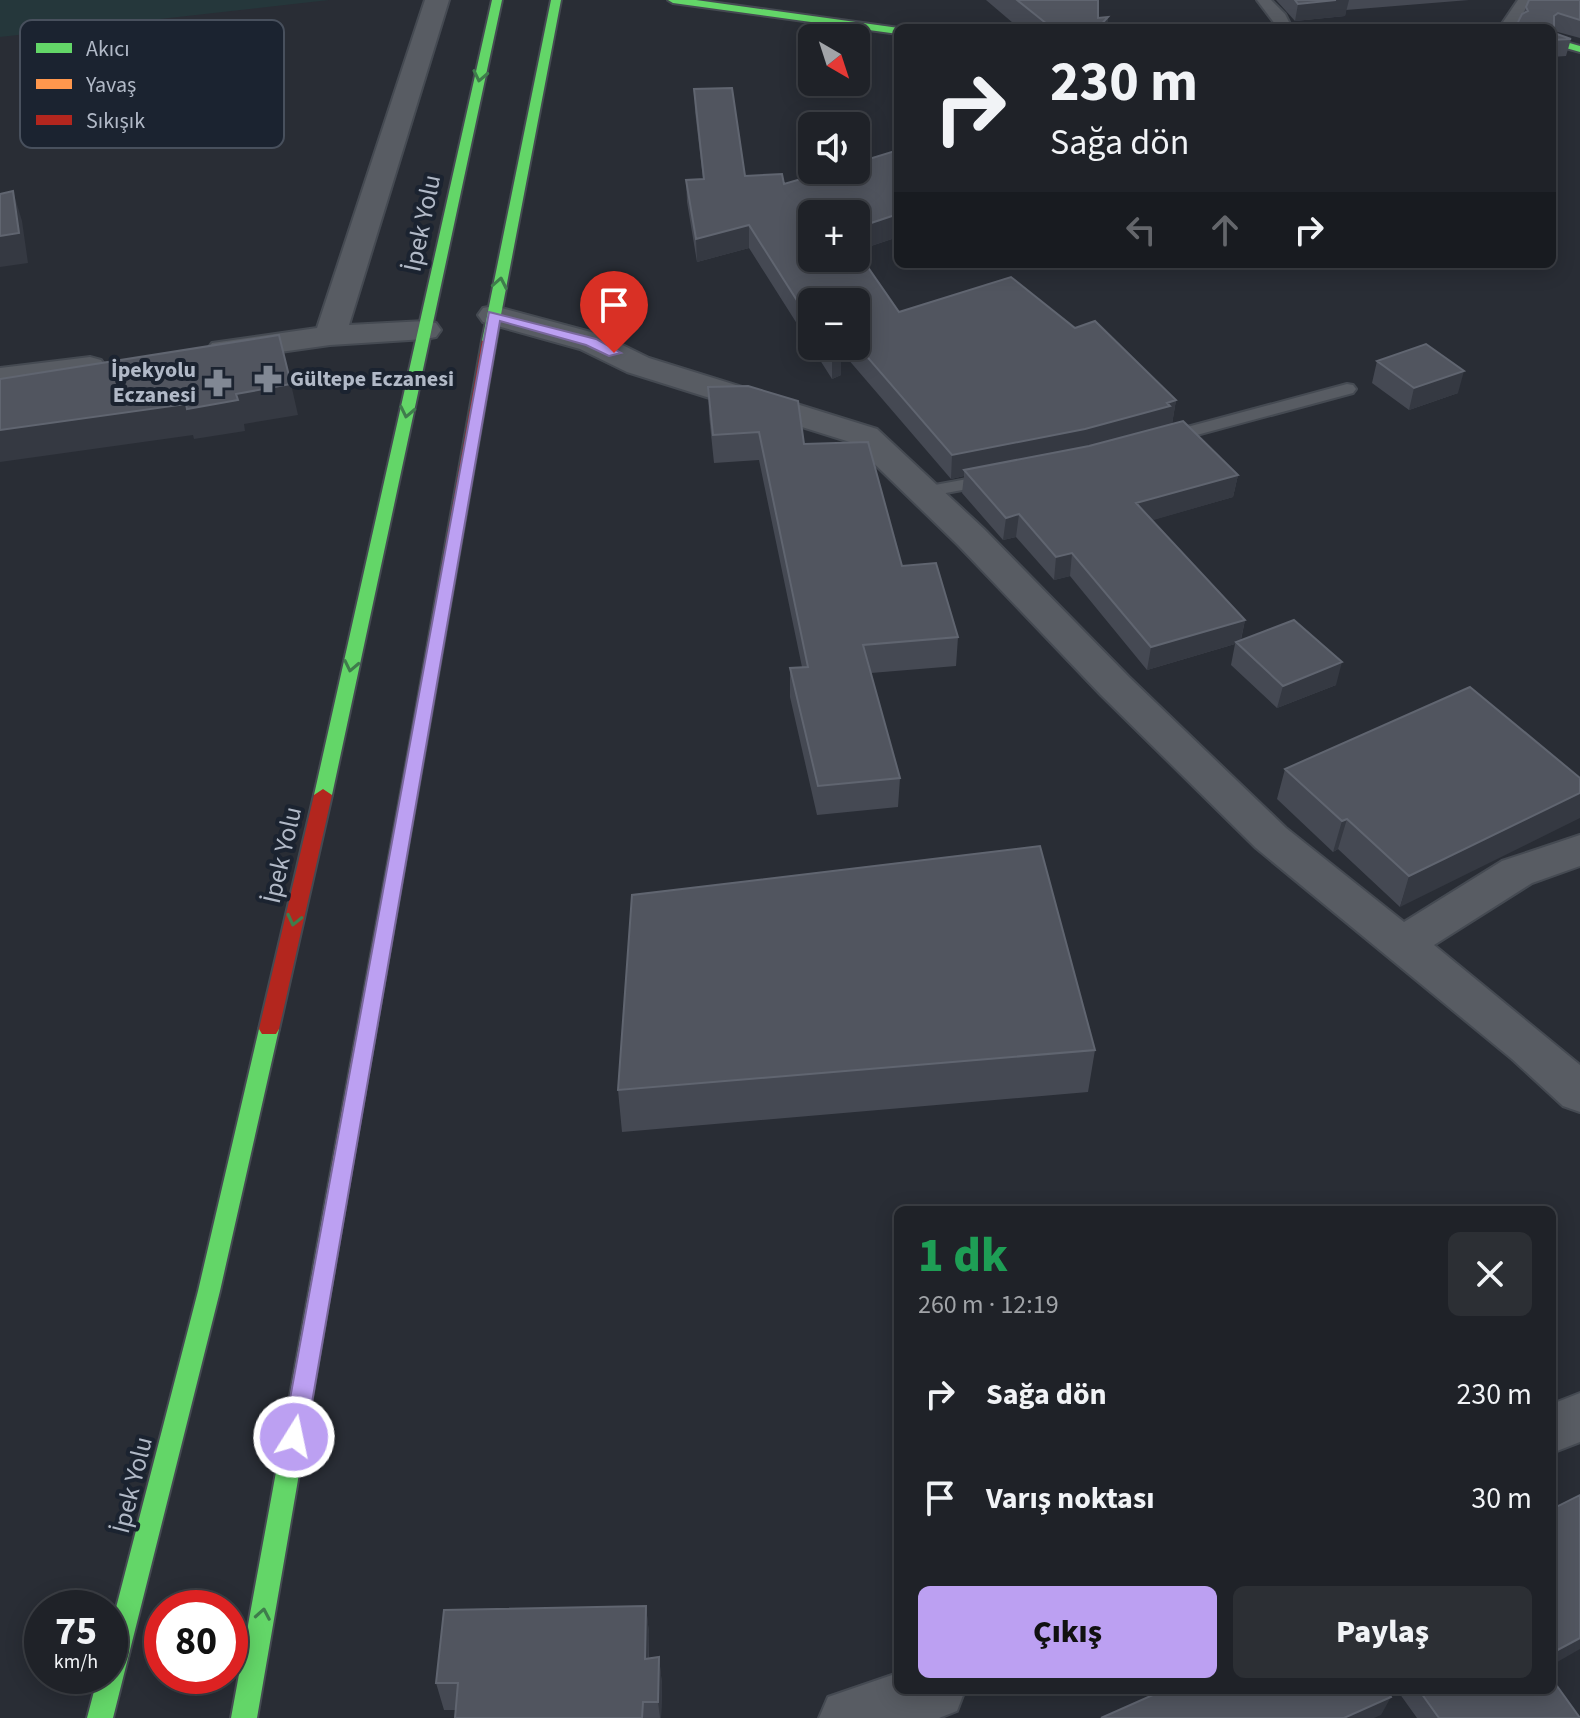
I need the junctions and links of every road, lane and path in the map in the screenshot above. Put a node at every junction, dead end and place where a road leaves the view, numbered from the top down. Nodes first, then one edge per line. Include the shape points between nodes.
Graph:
1 (437, 0) edge
2 (497, 0) edge
3 (556, 0) edge
4 (673, 0) edge
5 (1264, 0) edge
6 (1525, 0) edge
7 (1283, 24) edge
8 (1509, 24) edge
9 (894, 30) edge
10 (1556, 42) edge
11 (1580, 49) edge
12 (494, 315) junction
13 (425, 330) junction
14 (330, 336) junction
15 (188, 355) edge
16 (125, 363) edge
17 (0, 378) edge
18 (1347, 389) dead end
19 (1143, 445) edge
20 (1012, 475) edge
21 (924, 492) junction
22 (1580, 850) edge
23 (1404, 943) junction
24 (1580, 1093) edge
25 (1580, 1417) edge
26 (1556, 1427) edge
27 (924, 1694) edge
28 (100, 1718) edge
29 (244, 1718) edge
30 (849, 1718) edge

1 - 14 street
2 -> 13 main road, İpek Yolu
12 -> 3 main road
4 - 9 main road
5 - 7 lane
6 - 8 lane
10 - 11 main road
12 - 21 street via 591,342 638,365 865,436
29 -> 12 main road
13 - 14 street
13 -> 28 main road, İpek Yolu via 209,1291
14 - 15 street
16 - 17 street
18 - 19 lane
20 - 21 lane
21 - 23 street via 1271,838
22 - 23 street via 1517,872
23 - 24 street
25 - 26 street
27 - 30 street

